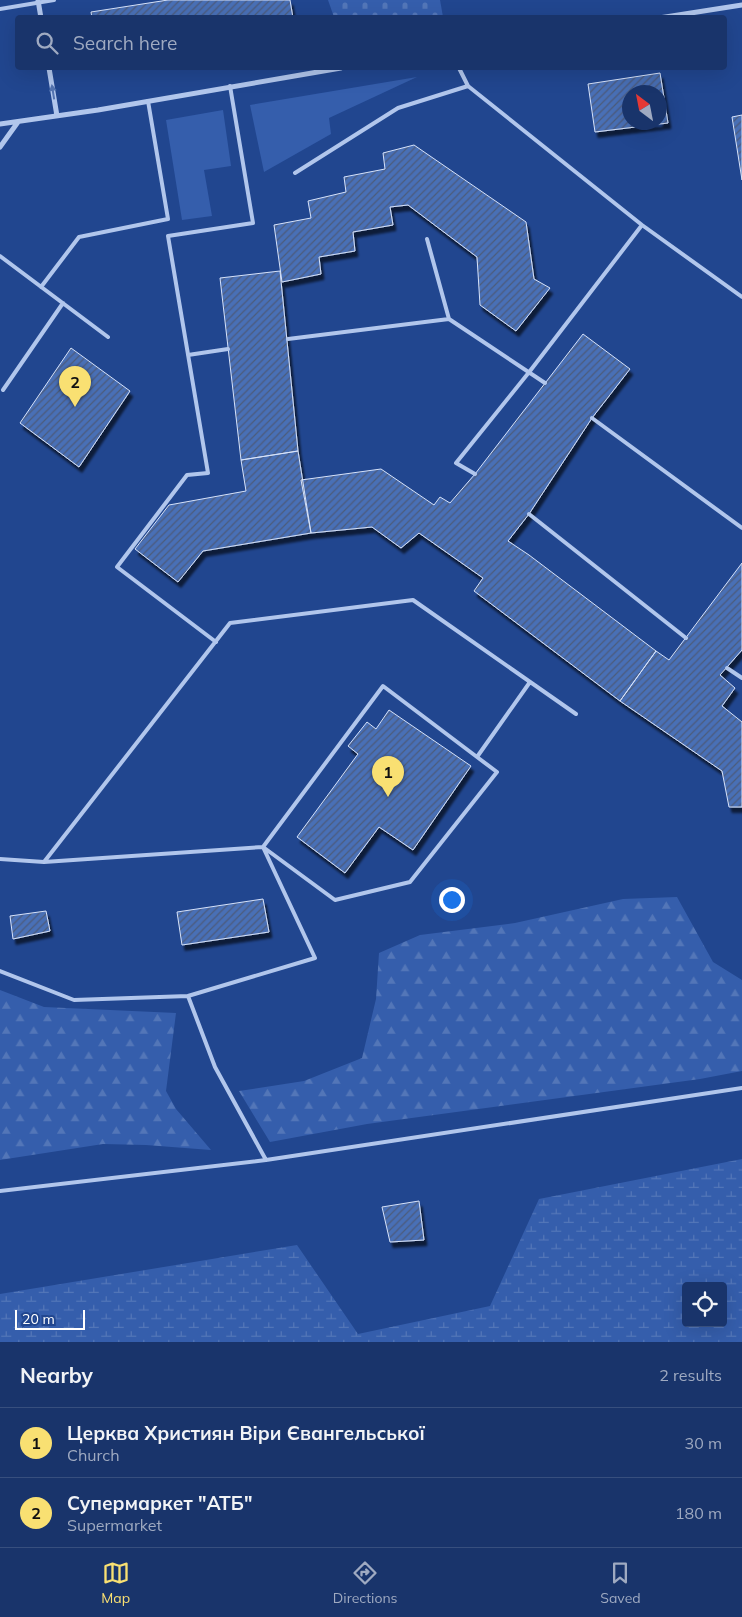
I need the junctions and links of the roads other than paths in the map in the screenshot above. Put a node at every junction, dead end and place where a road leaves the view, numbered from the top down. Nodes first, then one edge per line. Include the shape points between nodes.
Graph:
1 (54, 0) edge
2 (39, 2) edge
3 (742, 5) edge
4 (0, 9) edge
5 (41, 15) edge
6 (678, 15) edge
7 (49, 70) edge
8 (328, 70) edge
9 (460, 70) edge
10 (230, 86) junction
11 (468, 86) junction
12 (148, 101) junction
13 (57, 116) junction
14 (18, 122) junction
15 (0, 124) edge
16 (0, 147) edge
17 (295, 173) dead end
18 (642, 225) junction
19 (427, 239) dead end
20 (0, 256) edge
21 (41, 287) junction
22 (742, 297) edge
23 (63, 303) junction
24 (449, 319) junction
25 (108, 337) dead end
26 (288, 339) dead end
27 (228, 349) dead end
28 (188, 355) junction
29 (530, 372) junction
30 (545, 382) dead end
31 (2, 390) dead end
32 (592, 418) dead end
33 (475, 474) dead end
34 (529, 514) dead end
35 (742, 528) edge
36 (686, 638) dead end
37 (216, 642) junction
38 (727, 668) dead end
39 (742, 678) edge
40 (530, 682) junction
41 (576, 714) dead end
42 (476, 757) junction
43 (263, 847) junction
44 (0, 859) edge
45 (44, 862) junction
46 (0, 971) edge
47 (188, 996) junction
48 (742, 1088) edge
49 (266, 1160) junction
50 (0, 1191) edge

1 - 2 lane
2 - 4 lane
2 - 5 street
3 - 6 street
13 -> 7 street
8 - 10 street
9 - 11 lane
10 - 12 street
10 - 28 lane via 253,223 168,236
11 - 17 lane via 398,108
11 - 18 lane
12 - 13 street
12 - 21 lane via 168,220 79,237
13 - 14 street
14 - 15 street
14 - 16 street
18 - 22 lane
18 - 29 lane
19 - 24 lane
20 - 21 lane
21 - 23 lane
23 - 25 lane
23 - 31 lane
24 - 26 lane
24 - 29 lane
27 - 28 lane
28 - 37 lane via 208,472 187,475 117,567
29 - 30 lane
29 - 33 lane via 456,463
32 - 35 lane
34 - 36 lane
37 - 40 lane via 230,623 413,600
37 - 45 lane
38 - 39 lane
40 - 41 lane
40 - 42 lane
42 - 43 lane via 383,686
42 - 43 lane via 497,772 410,882 336,900
43 - 45 lane
43 - 47 lane via 315,958
44 - 45 lane
46 - 47 lane via 74,1000
47 - 49 lane via 215,1066
48 - 49 lane
49 - 50 lane

